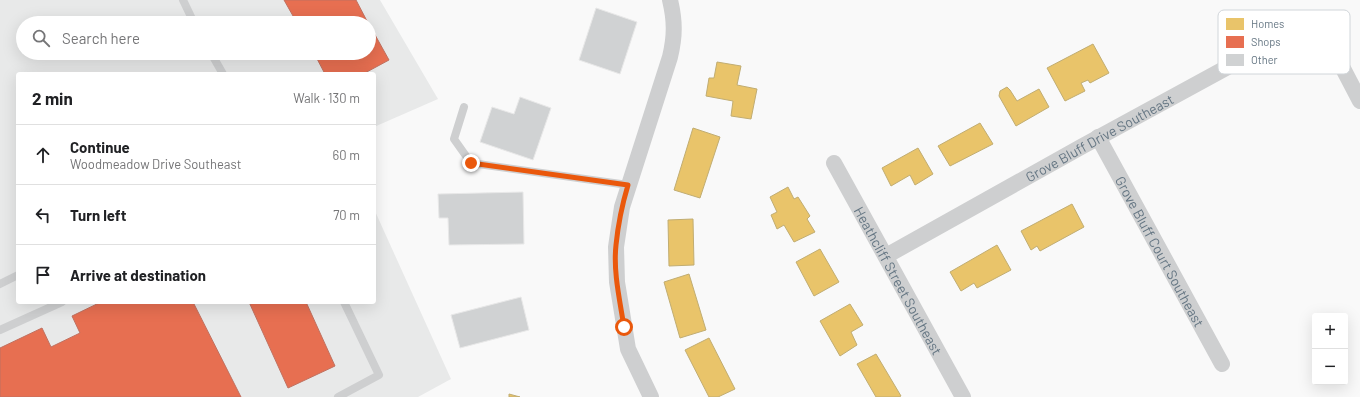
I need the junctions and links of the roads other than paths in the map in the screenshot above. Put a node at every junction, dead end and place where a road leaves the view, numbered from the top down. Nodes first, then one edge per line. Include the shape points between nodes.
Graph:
1 (183, 0) edge
2 (670, 0) edge
3 (191, 16) edge
4 (215, 60) edge
5 (222, 72) edge
6 (1218, 72) edge
7 (1346, 74) edge
8 (1360, 101) edge
9 (464, 107) dead end
10 (1098, 137) junction
11 (834, 163) dead end
12 (628, 185) junction
13 (886, 256) junction
14 (16, 276) edge
15 (0, 284) edge
16 (58, 304) edge
17 (345, 304) edge
18 (0, 330) edge
19 (1222, 364) dead end
20 (338, 397) edge
21 (651, 397) edge
22 (963, 397) edge

1 - 3 lane
2 - 12 street via 674,14 674,37 670,57
4 - 5 lane
6 - 10 street, Grove Bluff Drive Southeast
7 - 8 street, Grove Bluff Drive Southeast
9 - 12 lane via 454,139 471,163
10 - 13 street, Grove Bluff Drive Southeast
10 - 19 street, Grove Bluff Court Southeast
11 - 13 street, Heathcliff Street Southeast
12 - 21 street via 616,246 617,282 628,349
13 - 22 street, Heathcliff Street Southeast
14 - 15 lane
16 - 18 lane
17 - 20 lane via 379,375

